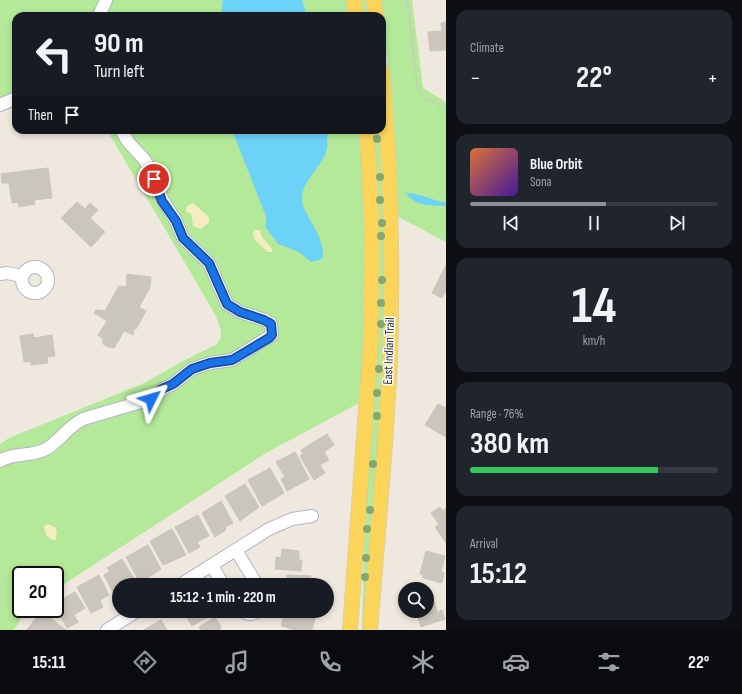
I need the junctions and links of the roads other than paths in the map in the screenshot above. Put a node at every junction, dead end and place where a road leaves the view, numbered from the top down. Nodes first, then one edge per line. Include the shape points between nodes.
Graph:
1 (106, 0) edge
2 (354, 0) edge
3 (374, 0) edge
4 (101, 12) edge
5 (356, 12) edge
6 (376, 12) edge
7 (12, 100) edge
8 (0, 105) edge
9 (123, 134) edge
10 (367, 134) edge
11 (386, 134) edge
12 (0, 274) edge
13 (22, 276) dead end
14 (0, 461) edge
15 (312, 516) dead end
16 (236, 550) junction
17 (212, 566) junction
18 (192, 578) edge
19 (219, 578) edge
20 (253, 578) edge
21 (126, 618) edge
22 (107, 630) edge
23 (350, 630) edge
24 (370, 630) edge

1 - 4 street
2 - 5 main road
3 - 6 main road
7 - 8 street
9 - 14 street via 148,165 162,201 176,221 183,238 209,263 227,304 271,324 272,335 232,360 192,369 151,399 73,424 44,450 18,454
10 - 23 main road, East Indian Trail via 372,227 371,341
11 - 24 main road, East Indian Trail via 390,199 391,311
12 - 13 street
15 - 16 street via 281,523
16 - 17 street
16 - 20 street
17 - 18 street
17 - 19 street
21 - 22 street

